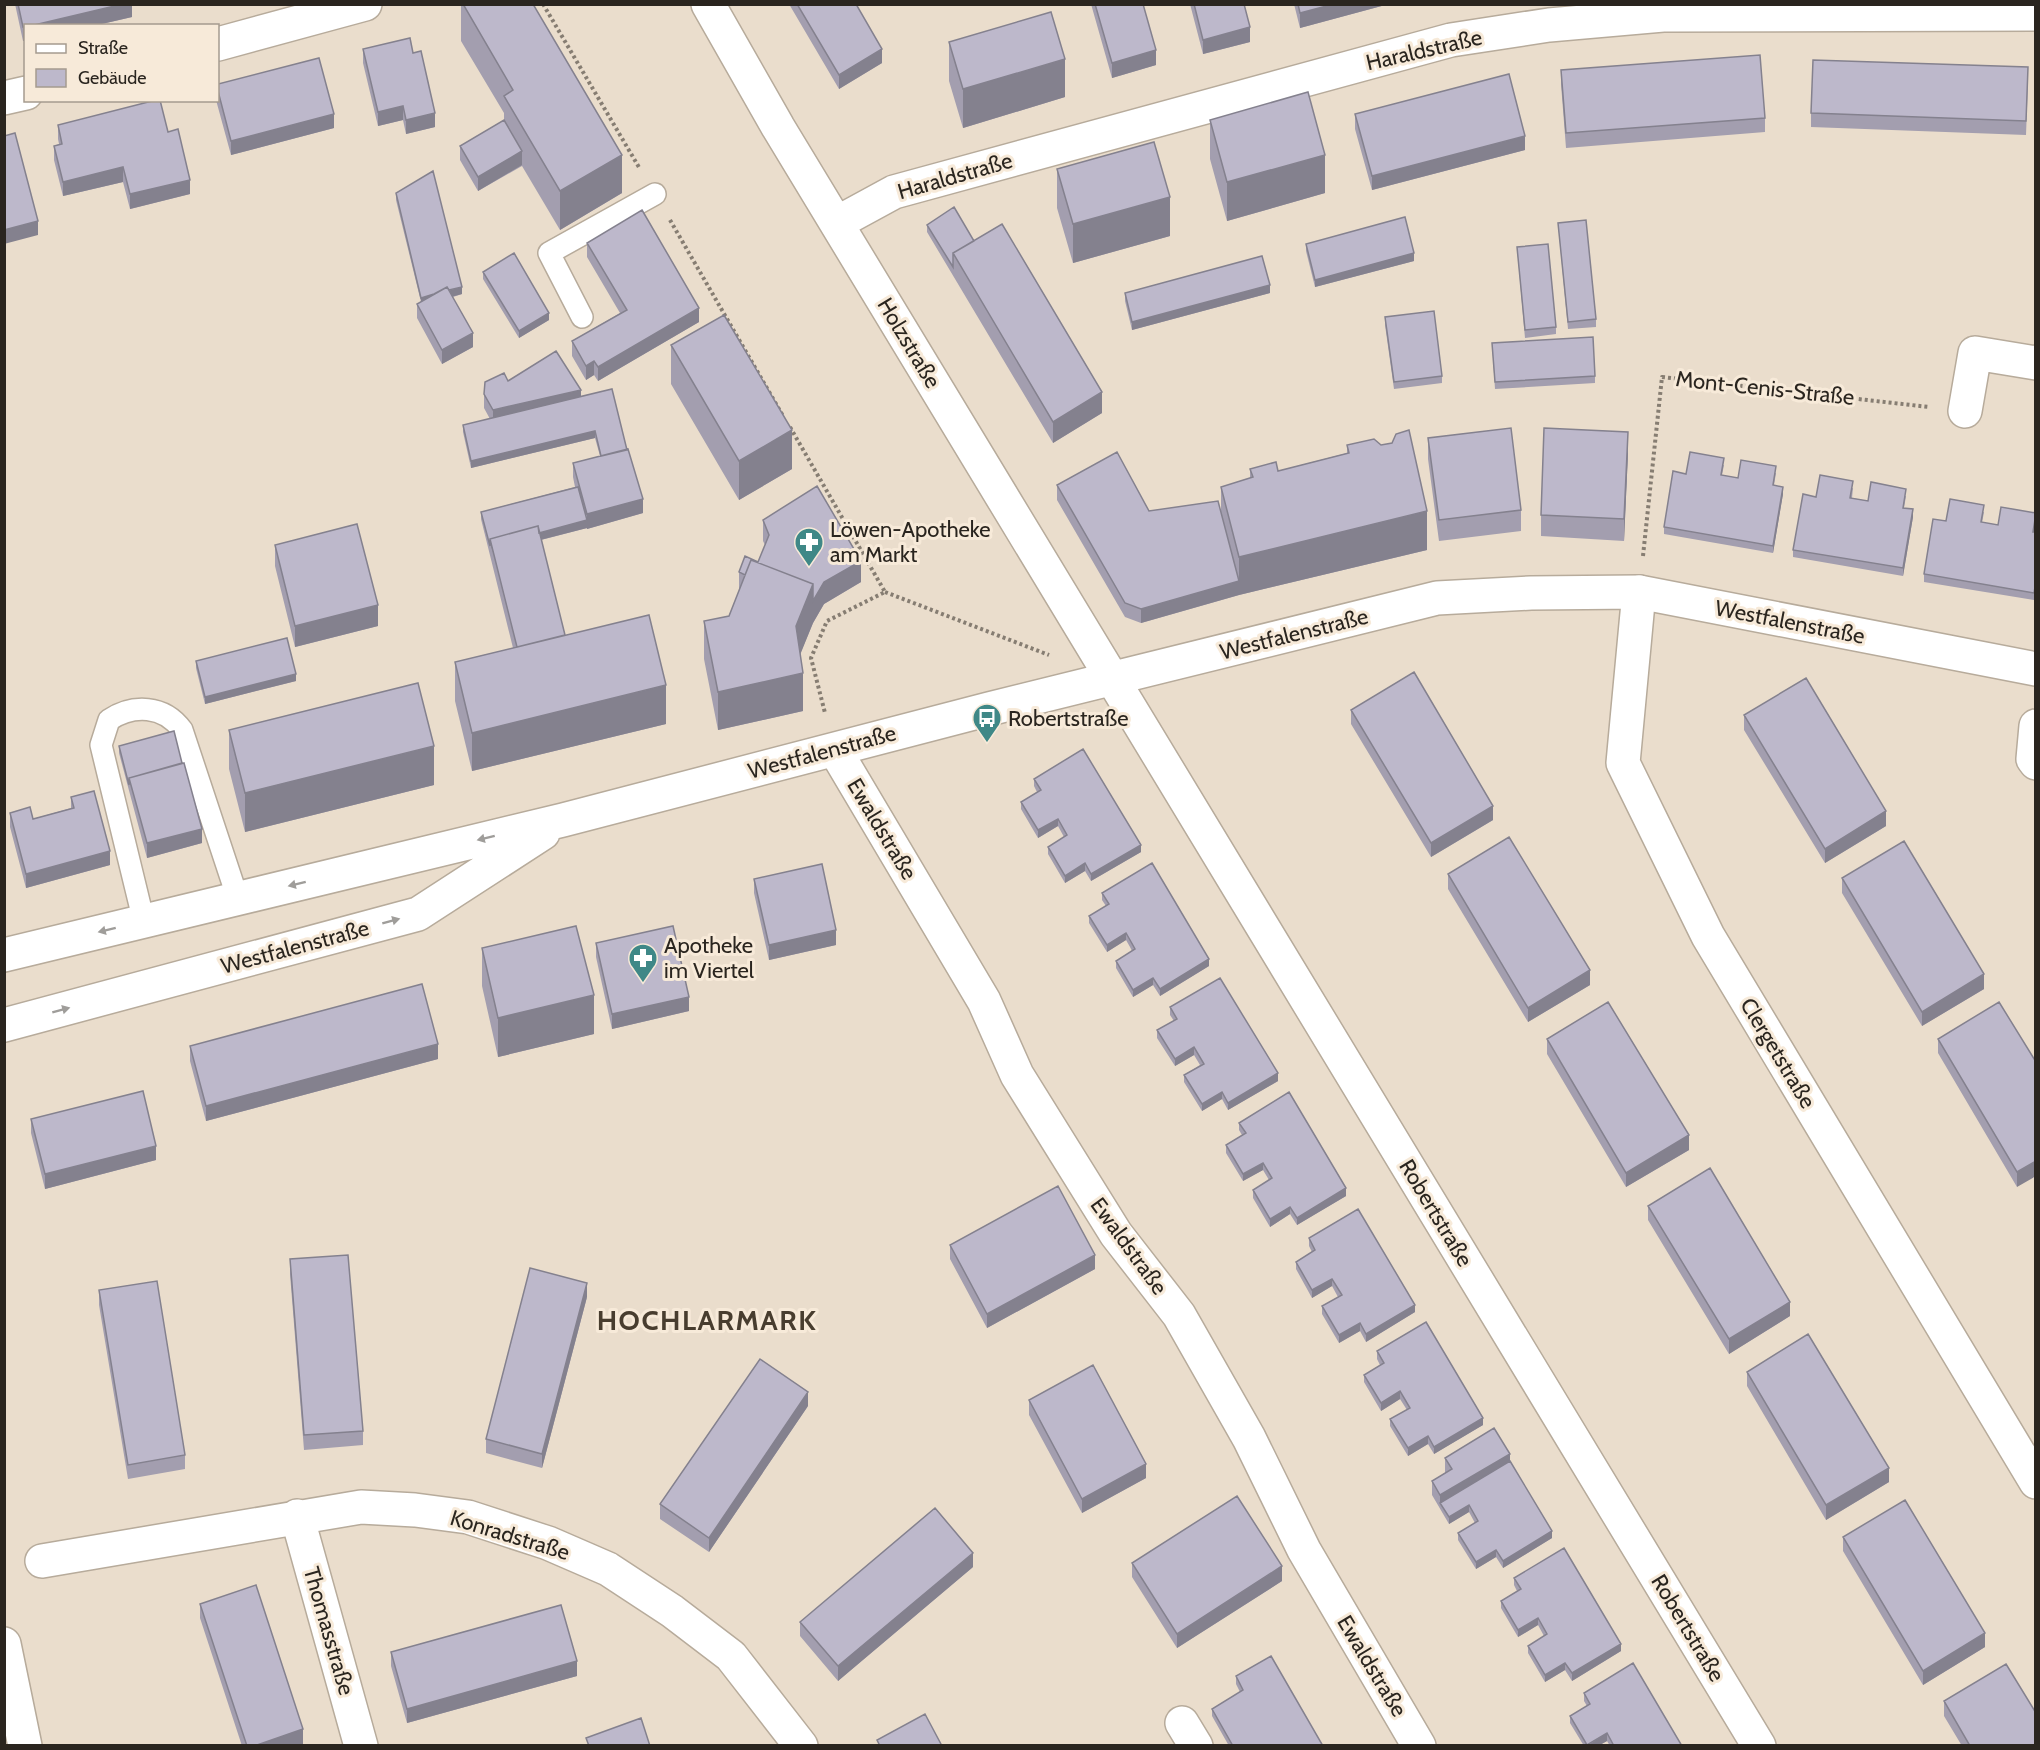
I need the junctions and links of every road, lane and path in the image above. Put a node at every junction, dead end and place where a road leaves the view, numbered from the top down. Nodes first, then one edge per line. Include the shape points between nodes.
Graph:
1 (365, 4) edge
2 (543, 4) edge
3 (708, 4) edge
4 (2036, 15) edge
5 (219, 44) edge
6 (24, 93) edge
7 (4, 98) edge
8 (655, 194) junction
9 (837, 223) junction
10 (582, 317) dead end
11 (2036, 363) edge
12 (1965, 411) joint
13 (885, 592) junction
14 (1639, 592) junction
15 (1059, 659) dead end
16 (2036, 669) edge
17 (1114, 680) junction
18 (2036, 726) edge
19 (835, 750) junction
20 (2036, 763) edge
21 (563, 819) junction
22 (238, 898) junction
23 (144, 921) junction
24 (4, 955) edge
25 (4, 1025) edge
26 (2036, 1482) edge
27 (297, 1516) junction
28 (42, 1561) dead end
29 (4, 1644) edge
30 (25, 1746) edge
31 (361, 1746) edge
32 (801, 1746) edge
33 (1419, 1746) edge
34 (1759, 1746) edge

1 - 5 street
2 - 8 path
3 - 9 street, Holzstraße
4 - 9 street, Haraldstraße via 1663,15 1451,40 894,192
6 - 7 street
8 - 10 lane via 549,253
8 - 13 path
9 - 17 street, Holzstraße
11 - 12 street via 1975,353
12 - 14 path, Mont-Cenis-Straße via 1662,377
13 - 15 path
13 - 19 path via 827,621 811,658
14 - 16 street, Westfalenstraße
14 - 17 street, Westfalenstraße via 1437,598
14 - 26 street, Clergetstraße via 1623,763 1708,936
17 - 19 street, Westfalenstraße
17 - 34 street, Robertstraße
18 - 20 street
19 - 21 street, Westfalenstraße
19 - 33 street, Ewaldstraße via 984,1001 1017,1074 1116,1234 1179,1315 1249,1438 1304,1550
21 -> 22 street, Westfalenstraße
25 -> 21 street, Westfalenstraße via 418,914
22 - 23 street, Westfalenstraße
22 - 23 lane via 182,730 172,718 155,711 126,711 109,720 101,745
23 -> 24 street, Westfalenstraße
27 - 28 street, Konradstraße
27 - 31 street, Thomasstraße
27 - 32 street, Konradstraße via 361,1508 468,1517 548,1543 608,1569 731,1656
29 - 30 street

